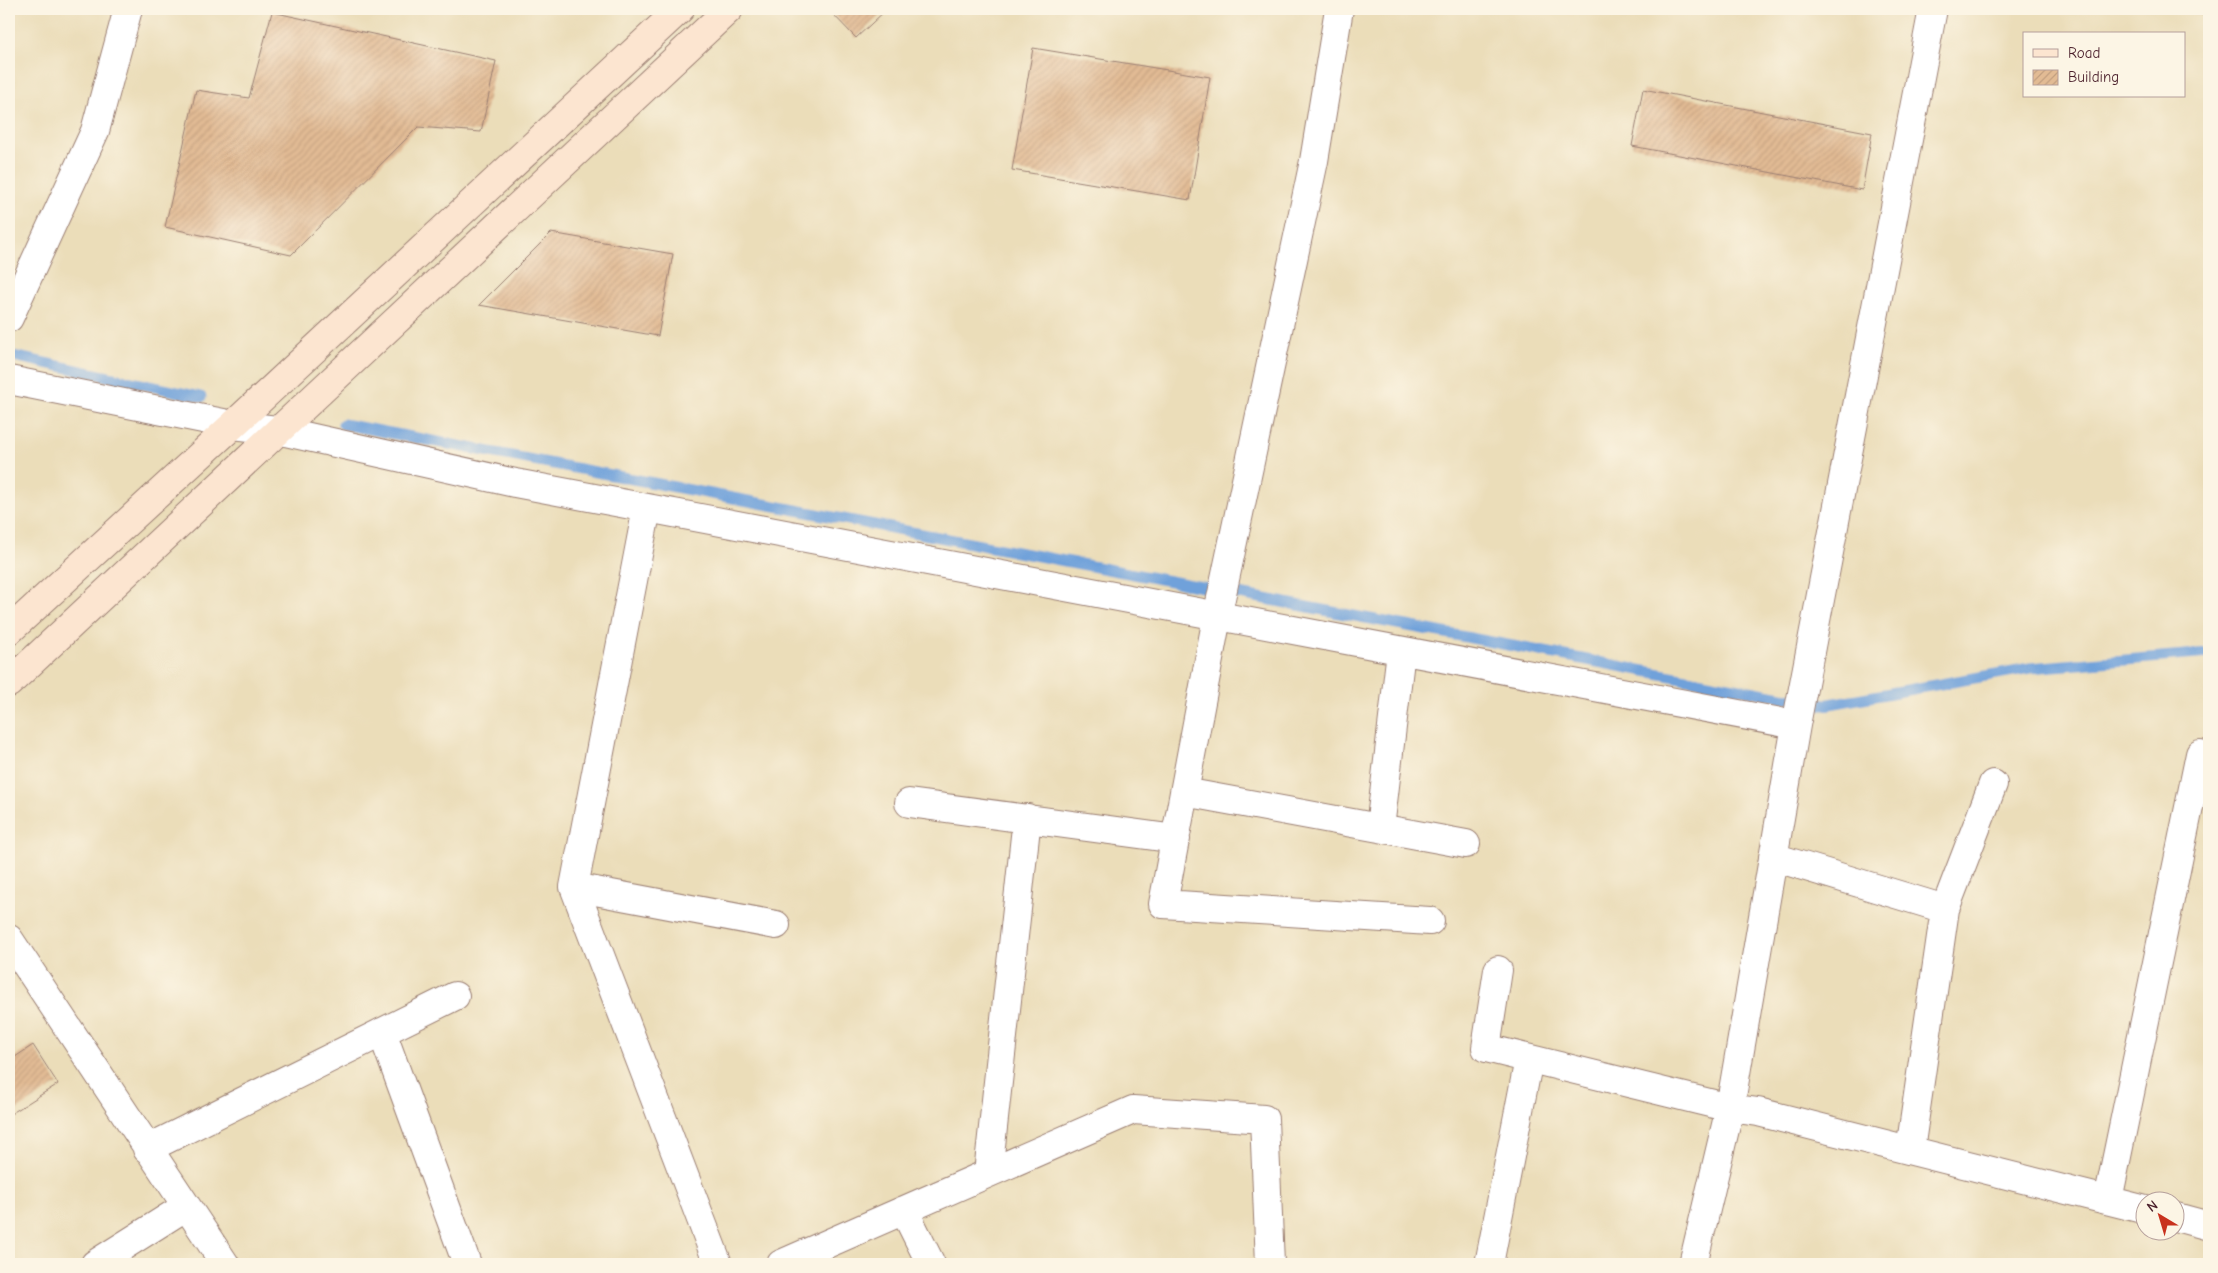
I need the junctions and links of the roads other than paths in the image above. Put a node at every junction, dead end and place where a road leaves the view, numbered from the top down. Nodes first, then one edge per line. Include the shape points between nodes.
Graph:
1 (128, 9) edge
2 (680, 9) edge
3 (729, 9) edge
4 (1339, 9) edge
5 (1933, 9) edge
6 (9, 318) edge
7 (9, 380) edge
8 (233, 425) junction
9 (277, 430) junction
10 (647, 508) junction
11 (1217, 616) junction
12 (9, 631) edge
13 (1401, 651) junction
14 (9, 683) edge
15 (1796, 725) junction
16 (2200, 754) dead end
17 (1993, 784) dead end
18 (1184, 792) junction
19 (2200, 799) edge
20 (909, 802) dead end
21 (1027, 818) junction
22 (1380, 828) junction
23 (1176, 839) junction
24 (1466, 844) dead end
25 (1773, 857) junction
26 (574, 887) junction
27 (1945, 909) junction
28 (1430, 921) dead end
29 (776, 925) dead end
30 (9, 939) edge
31 (1498, 970) dead end
32 (455, 996) dead end
33 (382, 1032) junction
34 (1530, 1059) junction
35 (1730, 1108) junction
36 (147, 1149) junction
37 (1910, 1150) junction
38 (988, 1174) junction
39 (2108, 1200) junction
40 (185, 1207) junction
41 (2136, 1207) edge
42 (904, 1210) junction
43 (2186, 1220) edge
44 (2209, 1226) edge
45 (95, 1264) edge
46 (225, 1264) edge
47 (467, 1264) edge
48 (718, 1264) edge
49 (781, 1264) edge
50 (932, 1264) edge
51 (1270, 1264) edge
52 (1489, 1264) edge
53 (1693, 1264) edge

1 - 6 street via 95,131
2 - 8 street
3 - 9 street
4 - 11 street via 1314,162
5 - 15 street
7 - 8 street
8 - 9 street
8 - 12 street
9 - 10 street via 515,483
9 - 14 street
10 - 11 street
10 - 26 street
11 - 13 street
11 - 18 street
13 - 15 street
13 - 22 street
15 - 25 street
16 - 19 street
17 - 27 street
18 - 22 street
18 - 23 street
19 - 39 street
20 - 21 street
21 - 23 street
21 - 38 street
22 - 24 street
23 - 28 street via 1163,904
25 - 27 street
25 - 35 street
26 - 29 street
26 - 48 street
27 - 37 street
30 - 36 street
31 - 34 street via 1486,1048
32 - 33 street
33 - 36 street
33 - 47 street
34 - 35 street
34 - 52 street
35 - 37 street
35 - 53 street
36 - 40 street
37 - 39 street
38 - 42 street
38 - 51 street via 1133,1110 1264,1119
39 - 41 street
40 - 45 street
40 - 46 street
42 - 49 street
42 - 50 street
43 - 44 street

